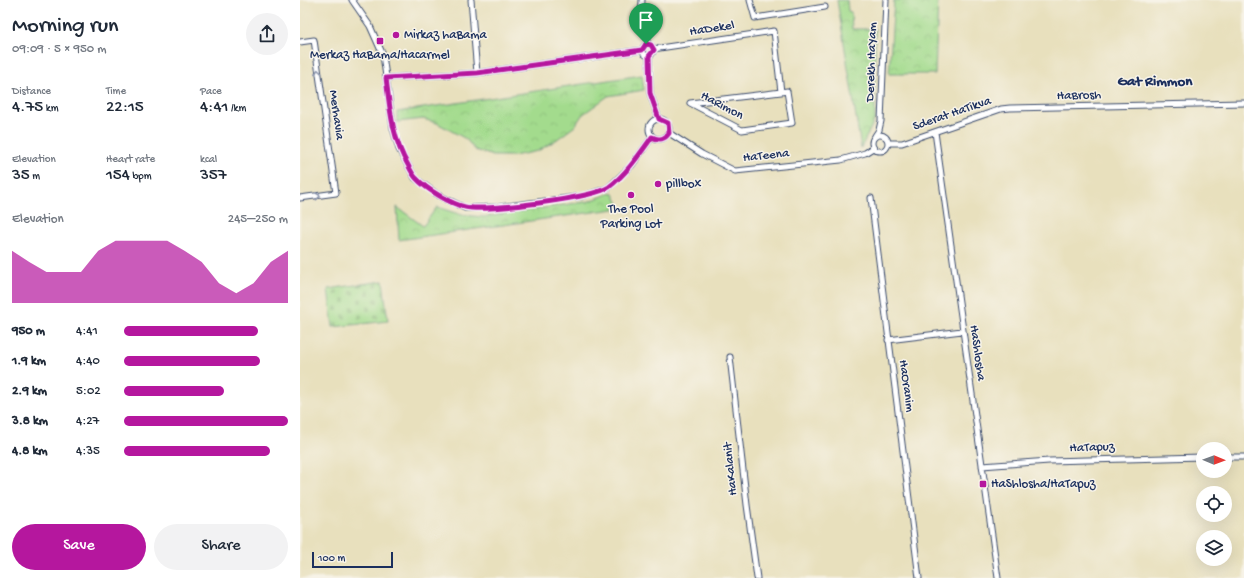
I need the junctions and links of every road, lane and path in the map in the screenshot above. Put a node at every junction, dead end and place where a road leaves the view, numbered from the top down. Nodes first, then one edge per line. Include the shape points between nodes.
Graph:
1 (352, 0) edge
2 (471, 0) edge
3 (642, 0) edge
4 (750, 0) edge
5 (885, 1) edge
6 (825, 7) dead end
7 (774, 31) joint
8 (300, 42) edge
9 (648, 44) junction
10 (654, 49) junction
11 (642, 50) junction
12 (649, 56) junction
13 (477, 73) junction
14 (386, 78) junction
15 (781, 92) junction
16 (1244, 103) edge
17 (1010, 108) joint
18 (659, 119) junction
19 (881, 121) junction
20 (935, 132) junction
21 (669, 133) junction
22 (875, 136) junction
23 (885, 136) junction
24 (652, 137) junction
25 (888, 143) junction
26 (873, 148) junction
27 (300, 198) edge
28 (871, 198) dead end
29 (962, 331) junction
30 (888, 340) junction
31 (730, 357) dead end
32 (1196, 457) edge
33 (1232, 457) edge
34 (1244, 457) edge
35 (982, 466) junction
36 (757, 578) edge
37 (919, 578) edge
38 (998, 578) edge

1 - 14 street via 378,42
2 - 13 street
3 - 9 street via 641,20
4 - 6 street via 755,18
5 - 19 street, Derekh HaYam
7 - 10 street, HaDekel
7 - 15 street, HaRimon
27 -> 8 street, Merhavia via 336,193 314,40
9 - 10 street
9 - 11 street via 644,45
10 - 12 street
11 - 12 street
11 - 13 street
12 - 18 street via 650,93
13 - 14 street
14 - 24 street via 393,128 399,149 415,178 438,195 465,208 506,206 583,196 608,188 632,165
15 - 15 street, HaRimon via 774,93 690,103 742,130 792,123 787,91
16 - 17 street, HaBrosh
17 - 20 street, Sderat HaTikva
18 - 21 street via 668,123
18 - 24 street via 650,125 649,132
19 - 22 street, Derekh HaYam
19 - 23 street, Derekh HaYam
20 - 25 street, Sderat HaTikva via 902,143
20 - 29 street, HaShlosha
21 - 24 street via 660,139
21 - 26 street, HaTeena via 735,171 841,160
22 - 23 street
22 - 26 street via 872,141
23 - 25 street
25 - 26 street via 882,151
28 - 30 street, HaOranim
29 - 30 street
29 - 35 street, HaShlosha
30 - 37 street, HaOranim
31 - 36 street, HaKalanit
32 - 35 street, HaTapuz via 1049,461
33 - 34 street
35 - 38 street, HaShlosha

